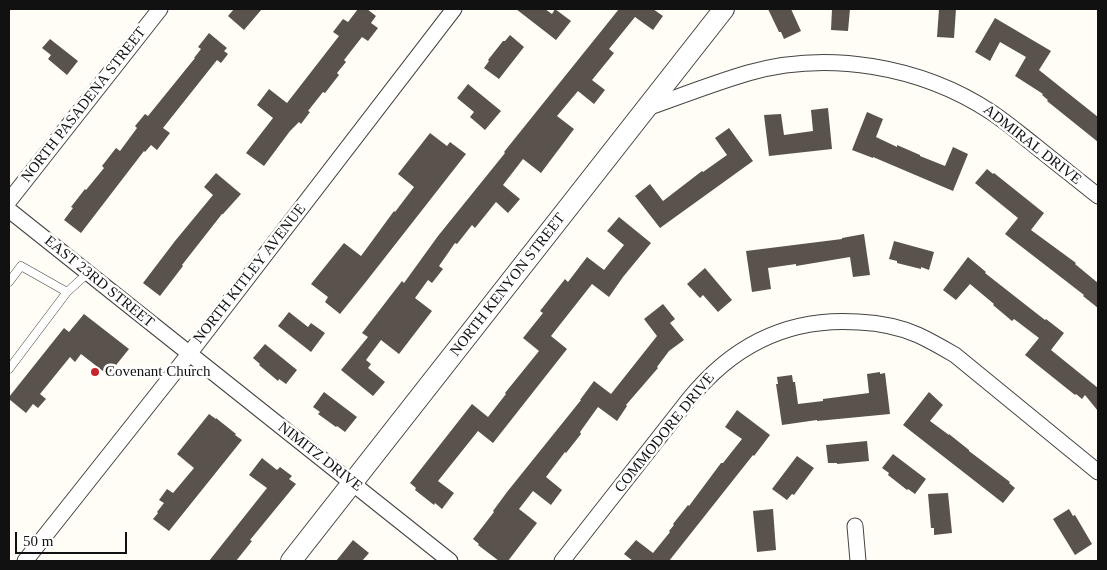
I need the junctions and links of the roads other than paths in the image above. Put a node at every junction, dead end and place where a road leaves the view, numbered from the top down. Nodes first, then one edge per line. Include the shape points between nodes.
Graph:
1 (160, 9) edge
2 (454, 9) edge
3 (724, 9) edge
4 (647, 108) junction
5 (1098, 196) edge
6 (9, 201) edge
7 (9, 210) edge
8 (88, 273) junction
9 (9, 282) edge
10 (67, 292) junction
11 (189, 354) junction
12 (9, 369) edge
13 (1098, 472) edge
14 (352, 483) junction
15 (855, 526) dead end
16 (26, 561) edge
17 (291, 561) edge
18 (450, 561) edge
19 (562, 561) edge
20 (858, 561) edge

1 - 6 street, NORTH PASADENA STREET
2 - 11 street, NORTH KITLEY AVENUE
3 - 4 street, NORTH KENYON STREET
4 - 5 street, ADMIRAL DRIVE via 727,79 776,67 820,62 871,66 920,78 974,101
4 - 14 street, NORTH KENYON STREET
7 - 8 street, EAST 23RD STREET
8 - 10 lane
8 - 11 street, EAST 23RD STREET
9 - 10 lane via 21,266
10 - 12 lane
11 - 14 street, NIMITZ DRIVE
11 - 16 street, NORTH KITLEY AVENUE
13 - 19 street, COMMODORE DRIVE via 955,355 931,341 906,330 879,324 824,321 790,328 764,338 712,372
14 - 17 street, NORTH KENYON STREET
14 - 18 street, NIMITZ DRIVE
15 - 20 street

